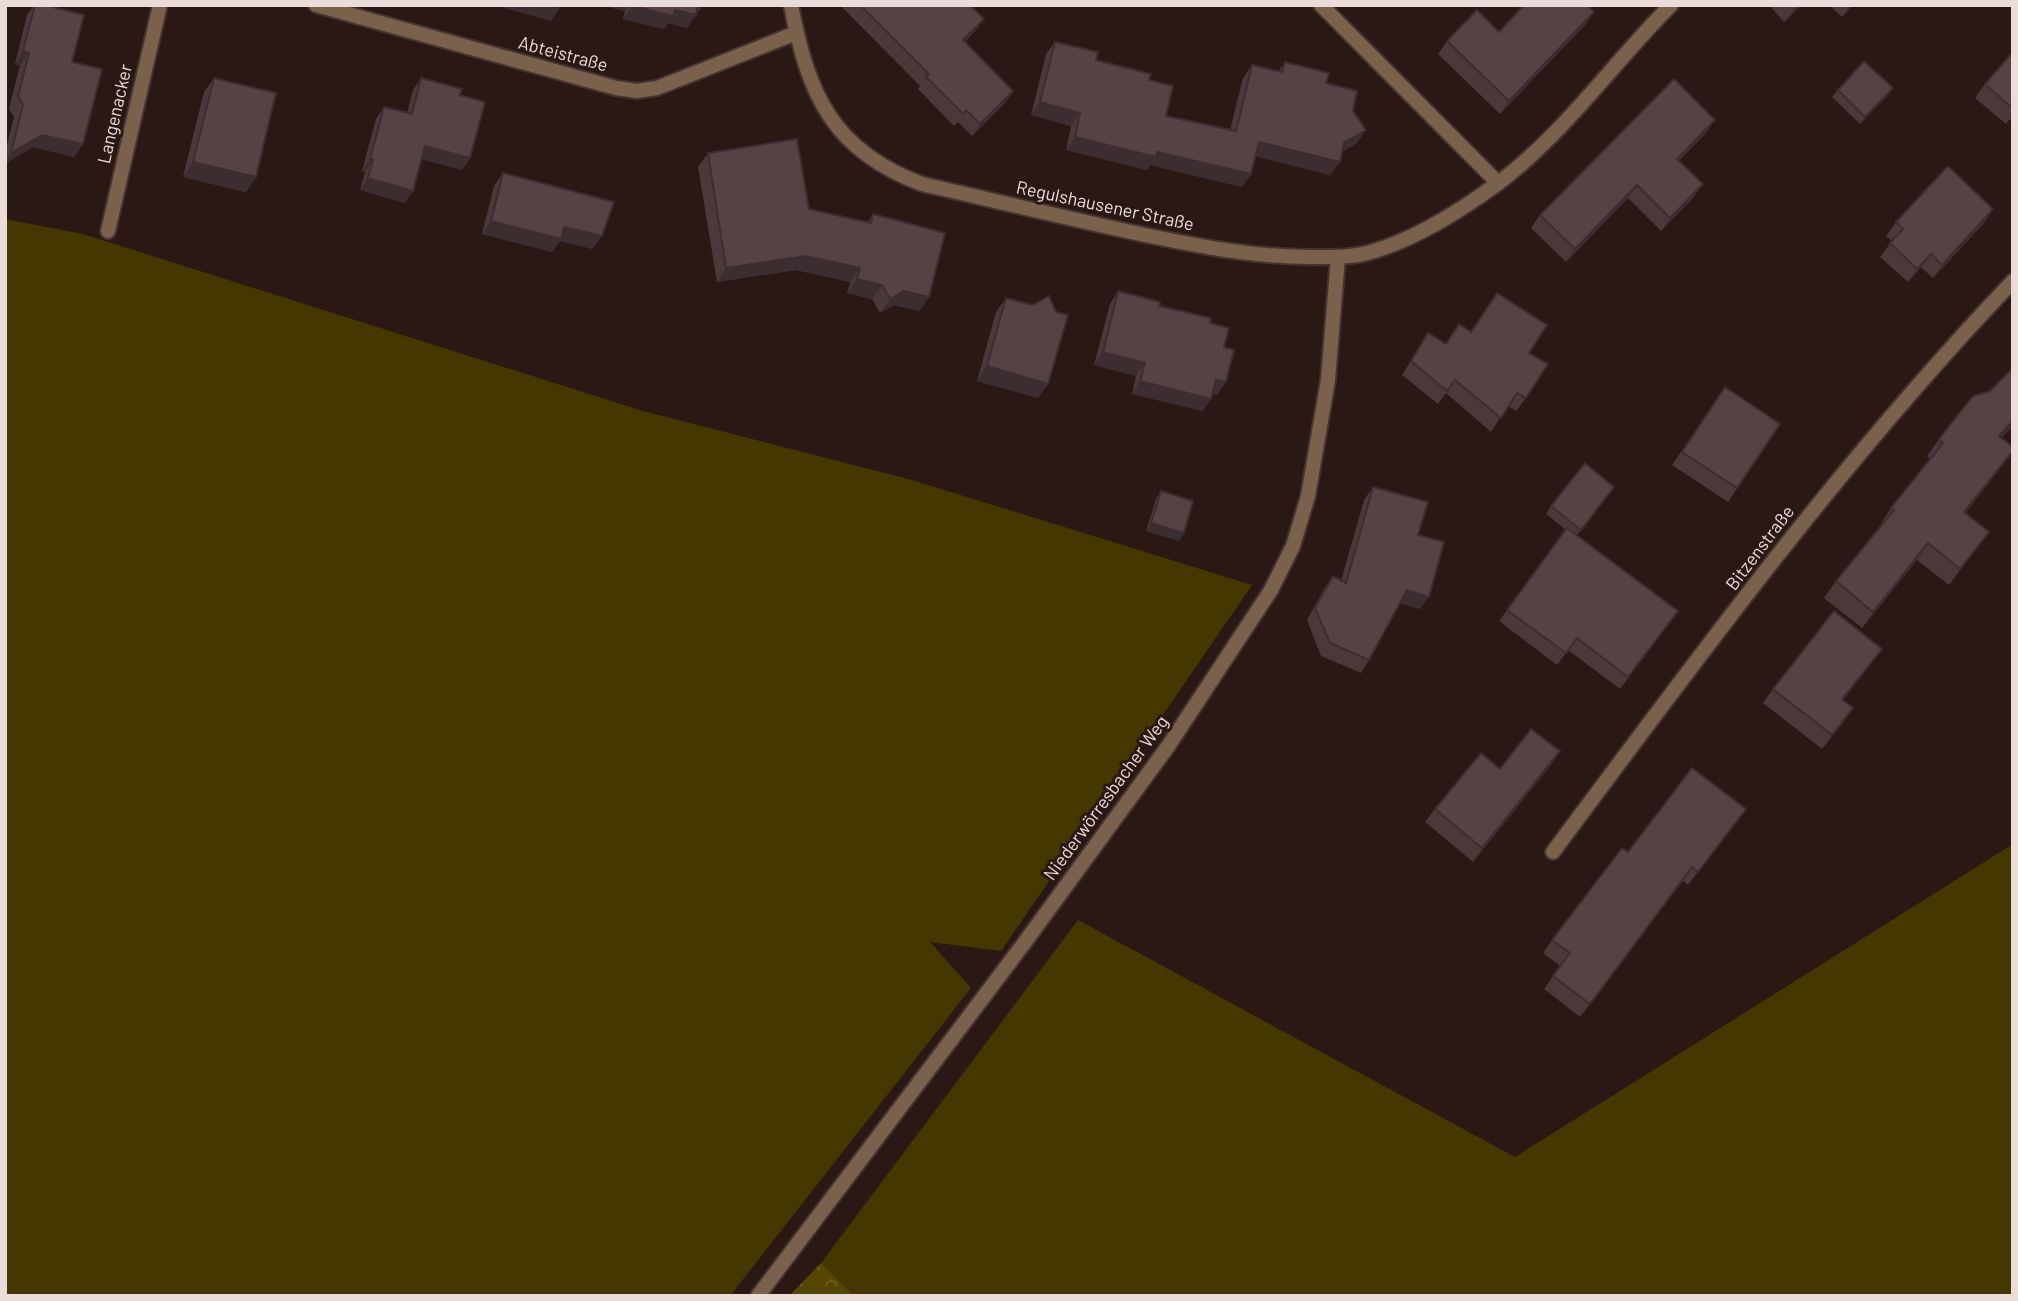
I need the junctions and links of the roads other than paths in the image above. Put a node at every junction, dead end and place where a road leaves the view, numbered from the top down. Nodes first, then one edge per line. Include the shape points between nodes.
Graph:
1 (160, 5) edge
2 (316, 5) edge
3 (791, 5) edge
4 (1321, 5) edge
5 (1671, 5) edge
6 (796, 33) junction
7 (1498, 183) junction
8 (108, 231) dead end
9 (1338, 257) junction
10 (2013, 281) edge
11 (1553, 852) dead end
12 (758, 1296) edge

1 - 8 street, Langenacker
2 - 6 street, Abteistraße via 637,91 657,88
3 - 6 street, Regulshausener Straße
4 - 7 street
5 - 7 street, Regulshausener Straße via 1548,140
6 - 9 street, Regulshausener Straße via 815,89 839,131 876,163 899,175 1061,217 1215,249 1280,258
7 - 9 street, Regulshausener Straße via 1401,241
9 - 12 street, Niederwörresbacher Weg via 1328,380 1308,496 1293,546 1271,590 1145,778 1018,953
10 - 11 street, Bitzenstraße via 1823,498

